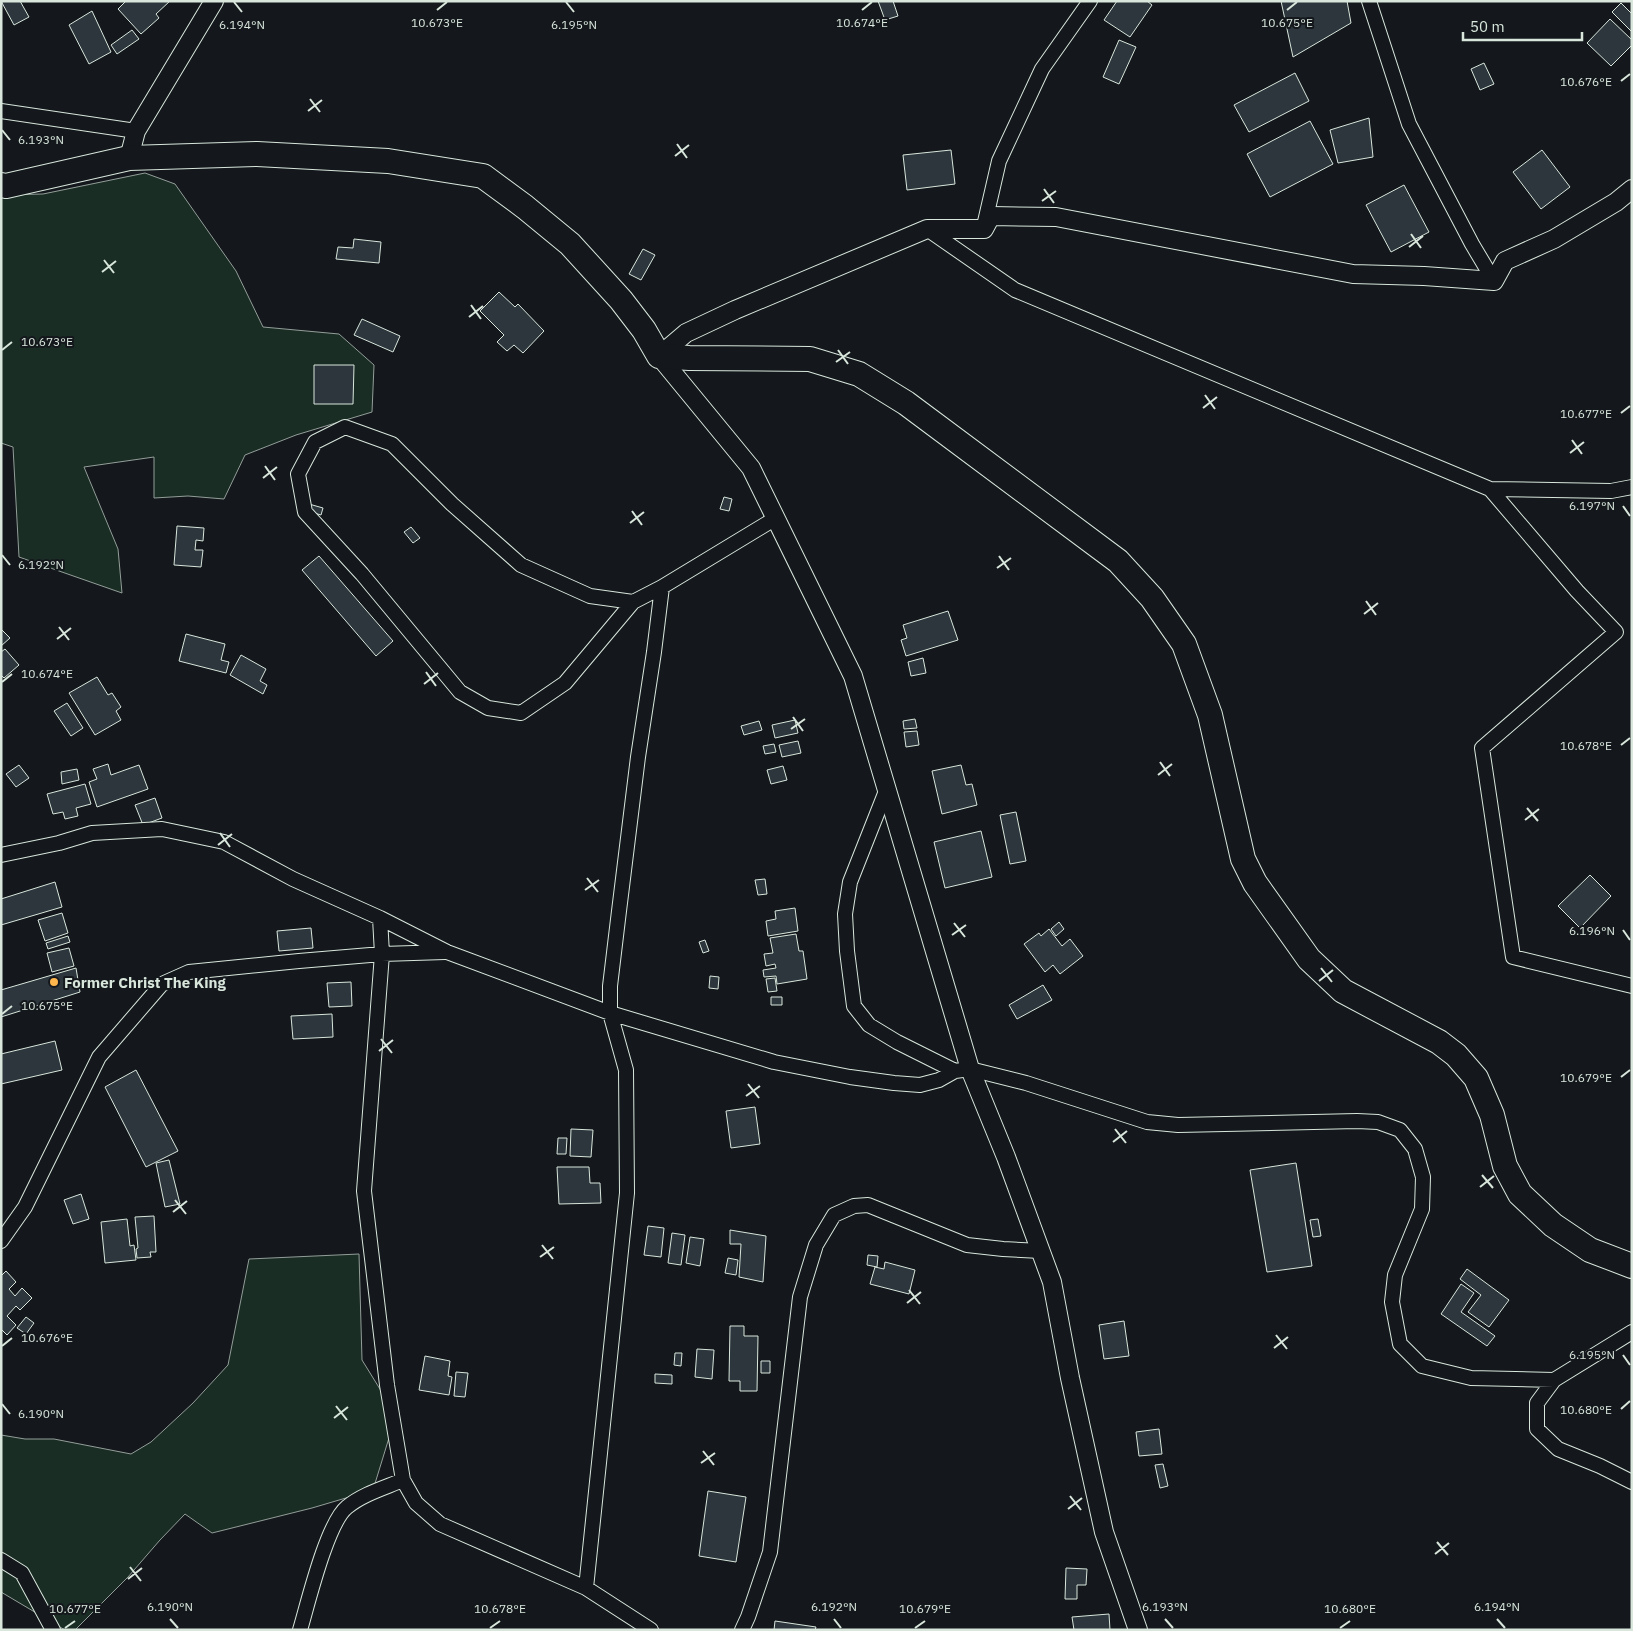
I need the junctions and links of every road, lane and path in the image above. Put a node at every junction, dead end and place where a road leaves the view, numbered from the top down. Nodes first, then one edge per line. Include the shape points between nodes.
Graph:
1 (214, 1) edge
2 (1090, 1) edge
3 (1369, 1) edge
4 (1, 111) edge
5 (136, 131) junction
6 (129, 158) junction
7 (1, 185) edge
8 (1632, 189) edge
9 (927, 229) junction
10 (984, 229) junction
11 (1494, 280) junction
12 (659, 356) junction
13 (1632, 487) edge
14 (1490, 489) junction
15 (776, 518) junction
16 (662, 587) junction
17 (632, 602) junction
18 (886, 791) junction
19 (1, 854) edge
20 (380, 918) junction
21 (447, 952) junction
22 (382, 954) junction
23 (1632, 986) edge
24 (610, 1014) junction
25 (962, 1070) junction
26 (1, 1241) edge
27 (1041, 1251) junction
28 (1632, 1266) edge
29 (1632, 1332) edge
30 (1554, 1380) junction
31 (402, 1480) junction
32 (1632, 1482) edge
33 (1, 1560) edge
34 (586, 1588) junction
35 (53, 1630) edge
36 (300, 1630) edge
37 (651, 1630) edge
38 (742, 1630) edge
39 (1138, 1630) edge

1 - 5 street
2 - 10 street via 1042,69 1034,86 999,162
3 - 11 street via 1409,124
4 - 5 street
5 - 6 street
6 - 7 highway
6 - 12 highway via 257,154 388,160 484,176 570,244 627,308
8 - 11 street via 1554,239 1505,261
9 - 10 street
9 - 12 street via 686,333
9 - 14 street via 1015,290
10 - 11 street via 991,216 1056,217 1353,274
12 - 15 street via 751,468
12 - 28 highway via 810,359 859,374 914,409 1118,561 1152,598 1184,644 1210,715 1243,859 1255,883 1310,960 1343,991 1456,1054 1476,1078 1492,1115 1506,1166 1520,1194 1553,1224 1590,1250
13 - 14 street via 1611,491
14 - 23 street via 1616,632 1482,748 1513,957
15 - 16 street
15 - 18 street via 853,676
16 - 17 street
16 - 24 street via 620,902
17 - 17 street via 565,683 521,713 488,708 460,692 362,574 305,512 298,474 315,442 345,426 392,444 452,504 521,565 590,596
18 - 25 street
18 - 25 street via 850,882 845,914 854,1006 870,1025 897,1042
19 - 20 street via 92,833 162,829 224,842 293,879
20 - 21 street
20 - 22 street
21 - 22 street
21 - 24 street
22 - 26 street via 189,972 162,984 99,1057 25,1207
22 - 31 street via 364,1191
24 - 25 street via 774,1062 850,1077 920,1085
24 - 34 street via 626,1070 627,1194
25 - 27 street via 1006,1157
25 - 30 street via 1026,1083 1147,1122 1178,1125 1357,1121 1378,1122 1400,1130 1415,1149 1423,1177 1422,1209 1395,1275 1392,1302 1400,1344 1422,1366 1471,1378
27 - 38 street via 967,1245 868,1205 854,1206 834,1215 816,1245 800,1297 770,1552
27 - 39 street via 1052,1282 1104,1532
29 - 30 street
30 - 32 street via 1537,1403 1537,1429 1558,1450
31 - 34 street via 416,1504 440,1524
31 - 36 street via 345,1508 331,1532
33 - 35 street via 22,1573
34 - 37 street

